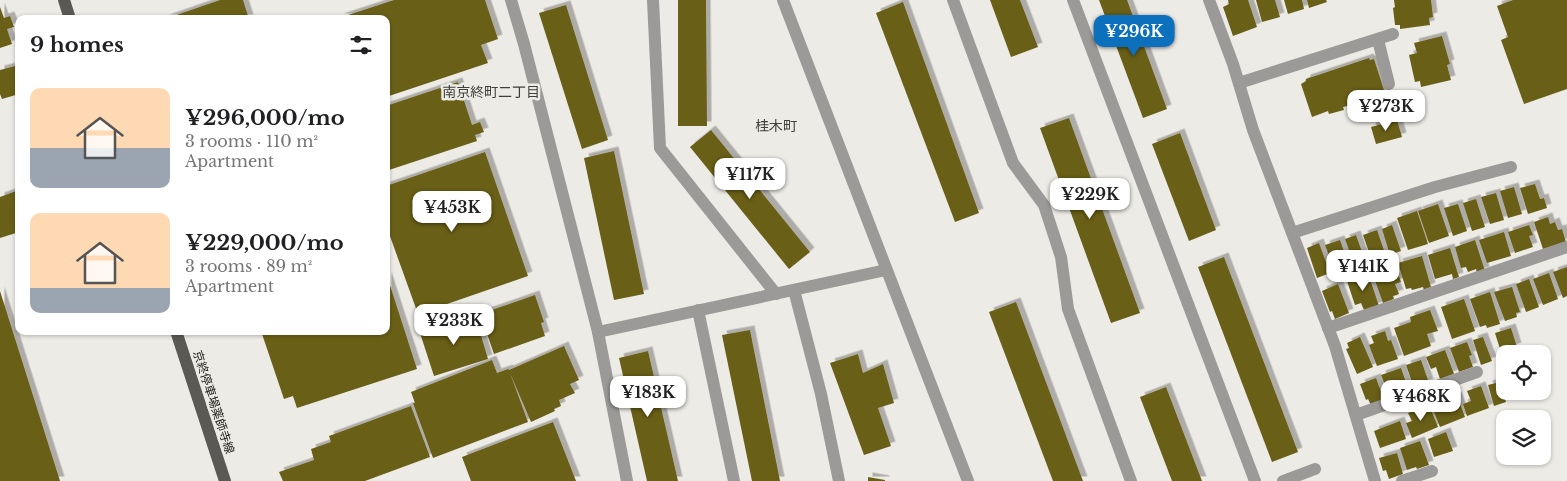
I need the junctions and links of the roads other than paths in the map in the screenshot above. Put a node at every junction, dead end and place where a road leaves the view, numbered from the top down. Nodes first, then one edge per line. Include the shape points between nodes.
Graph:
1 (64, 0) edge
2 (511, 0) edge
3 (652, 0) edge
4 (784, 0) edge
5 (952, 0) edge
6 (1073, 0) edge
7 (1209, 0) edge
8 (69, 15) edge
9 (1392, 34) dead end
10 (1378, 40) junction
11 (1239, 83) junction
12 (1389, 84) dead end
13 (1511, 167) dead end
14 (1292, 233) junction
15 (1567, 247) edge
16 (886, 270) junction
17 (794, 290) junction
18 (776, 294) junction
19 (698, 310) junction
20 (1328, 328) junction
21 (598, 332) junction
22 (177, 335) edge
23 (1477, 372) dead end
24 (1356, 415) junction
25 (1314, 469) dead end
26 (1432, 471) dead end
27 (225, 481) edge
28 (627, 481) edge
29 (734, 481) edge
30 (839, 481) edge
31 (968, 481) edge
32 (1131, 481) edge
33 (1255, 481) edge
34 (1283, 481) edge
35 (1375, 481) edge
36 (1402, 481) edge

1 - 8 main road
2 - 21 street
3 - 18 street via 660,148
4 - 16 street
5 - 32 street via 1013,163 1044,205 1060,257 1068,309
6 - 33 street
7 - 11 street
9 - 10 street
10 - 11 street
10 - 12 street
11 - 14 street
13 - 14 street via 1435,186
14 - 20 street
15 - 20 street
16 - 17 street
16 - 31 street
17 - 18 street
17 - 30 street
18 - 19 street
19 - 21 street
19 - 29 street
20 - 24 street
21 - 28 street
22 - 27 main road, 京終停車場薬師寺線
23 - 24 street
24 - 35 street
25 - 34 street
26 - 36 street

